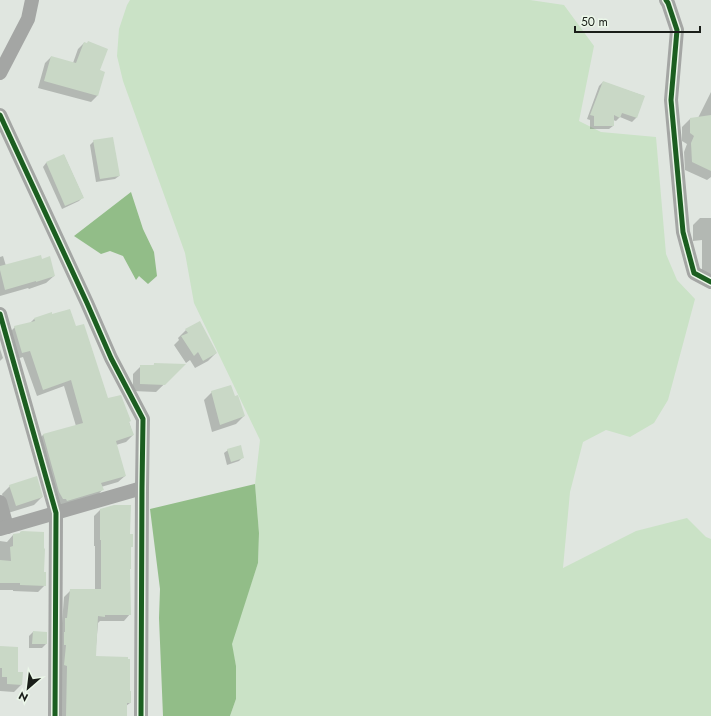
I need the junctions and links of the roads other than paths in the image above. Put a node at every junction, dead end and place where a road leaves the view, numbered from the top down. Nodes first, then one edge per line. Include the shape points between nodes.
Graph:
1 (32, 0) edge
2 (666, 0) edge
3 (0, 73) edge
4 (0, 115) edge
5 (711, 282) edge
6 (0, 314) edge
7 (142, 488) junction
8 (0, 502) edge
9 (56, 513) junction
10 (4, 528) edge
11 (55, 716) edge
12 (141, 716) edge

1 - 3 street via 28,19
2 - 5 street via 677,30 671,100 683,232 694,273
4 - 7 street via 111,358 143,419
6 - 9 street
7 - 9 street
7 - 12 street
8 - 10 street
9 - 10 street
9 - 11 street

